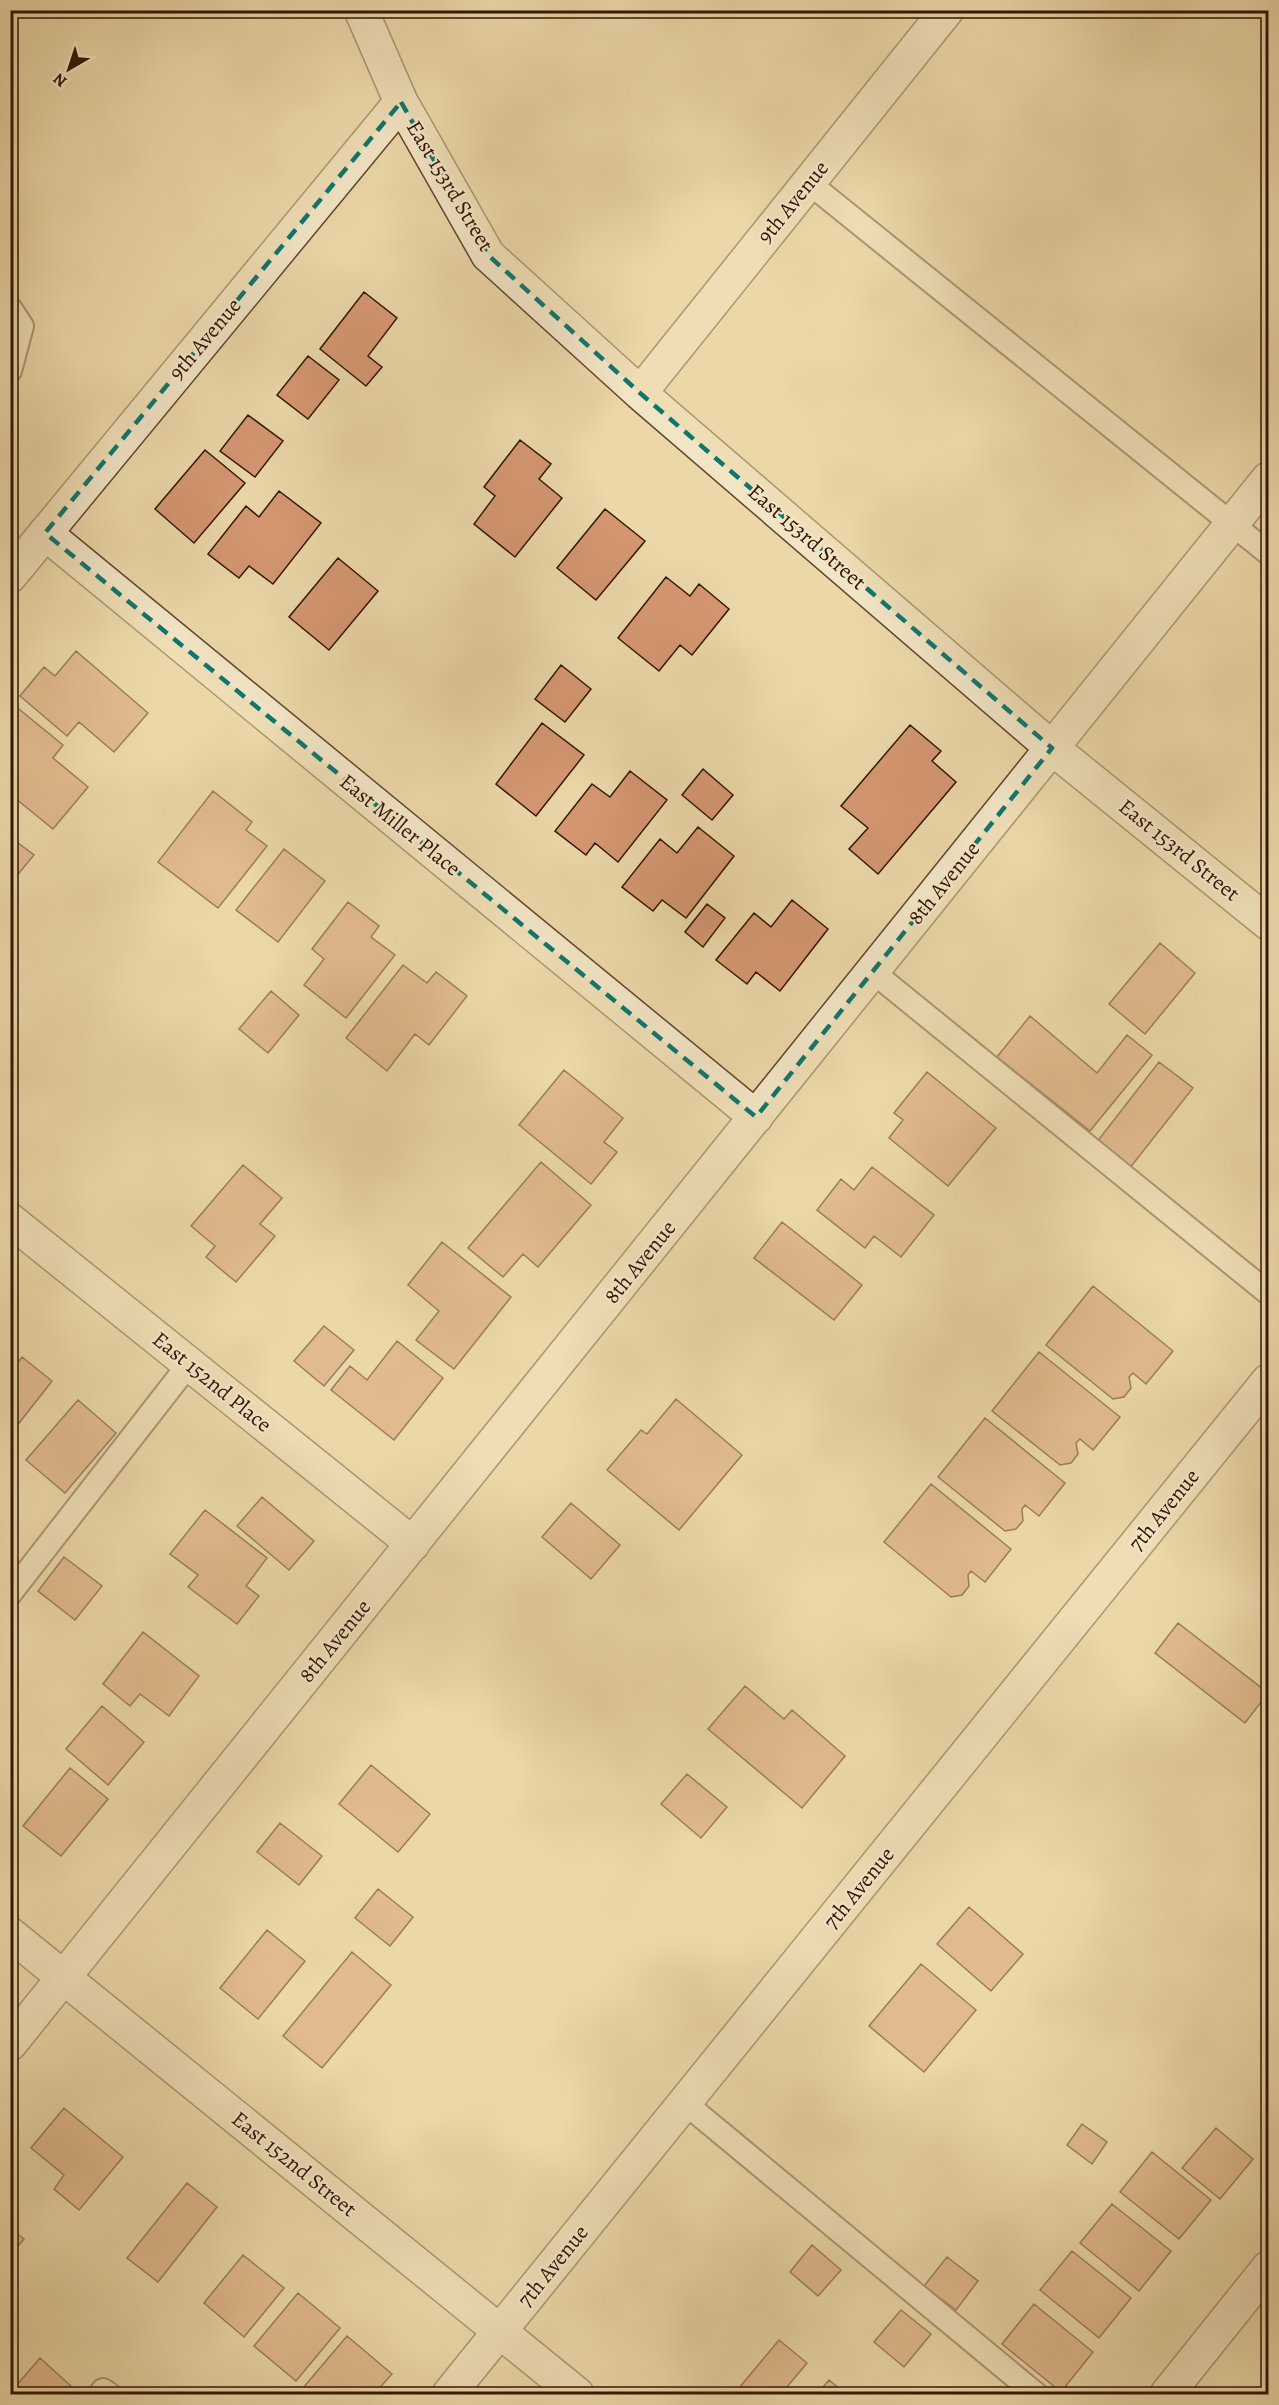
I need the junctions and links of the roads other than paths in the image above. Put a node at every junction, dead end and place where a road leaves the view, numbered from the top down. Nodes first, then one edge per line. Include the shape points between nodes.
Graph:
1 (361, 10) edge
2 (947, 10) edge
3 (400, 102) junction
4 (809, 183) junction
5 (10, 308) edge
6 (10, 371) edge
7 (640, 393) junction
8 (1269, 479) edge
9 (1232, 524) junction
10 (45, 533) junction
11 (1269, 553) edge
12 (10, 576) edge
13 (1052, 748) junction
14 (1269, 923) edge
15 (873, 972) junction
16 (756, 1117) junction
17 (10, 1220) edge
18 (1269, 1293) edge
19 (189, 1364) junction
20 (1269, 1381) edge
21 (413, 1544) junction
22 (10, 1594) edge
23 (10, 1934) edge
24 (64, 1978) junction
25 (10, 2044) edge
26 (685, 2103) junction
27 (1269, 2268) edge
28 (500, 2331) junction
29 (100, 2394) edge
30 (109, 2394) edge
31 (448, 2394) edge
32 (577, 2394) edge
33 (1036, 2394) edge
34 (1167, 2394) edge

1 - 3 street, East 153rd Street
2 - 4 street, 9th Avenue
3 - 7 street, East 153rd Street via 488,255
3 - 10 street, 9th Avenue
4 - 7 street, 9th Avenue
4 - 9 lane
5 - 6 lane via 22,326
7 - 13 street, East 153rd Street
8 - 9 street, 8th Avenue
9 - 11 lane
9 - 13 street, 8th Avenue
10 - 12 street, 9th Avenue
10 - 16 street, East Miller Place
13 - 14 street, East 153rd Street
13 - 15 street, 8th Avenue
15 - 16 street, 8th Avenue
15 - 18 lane
16 - 21 street, 8th Avenue
17 - 19 street, East 152nd Place
19 - 21 street, East 152nd Place
19 - 22 lane
20 - 26 street, 7th Avenue
21 - 24 street, 8th Avenue
23 - 24 street, East 152nd Street
24 - 25 street, 8th Avenue
24 - 28 street, East 152nd Street
26 - 28 street, 7th Avenue
26 - 33 lane
27 - 34 street
28 - 31 street, 7th Avenue
28 - 32 street, East 152nd Street
29 - 30 lane via 103,2390

